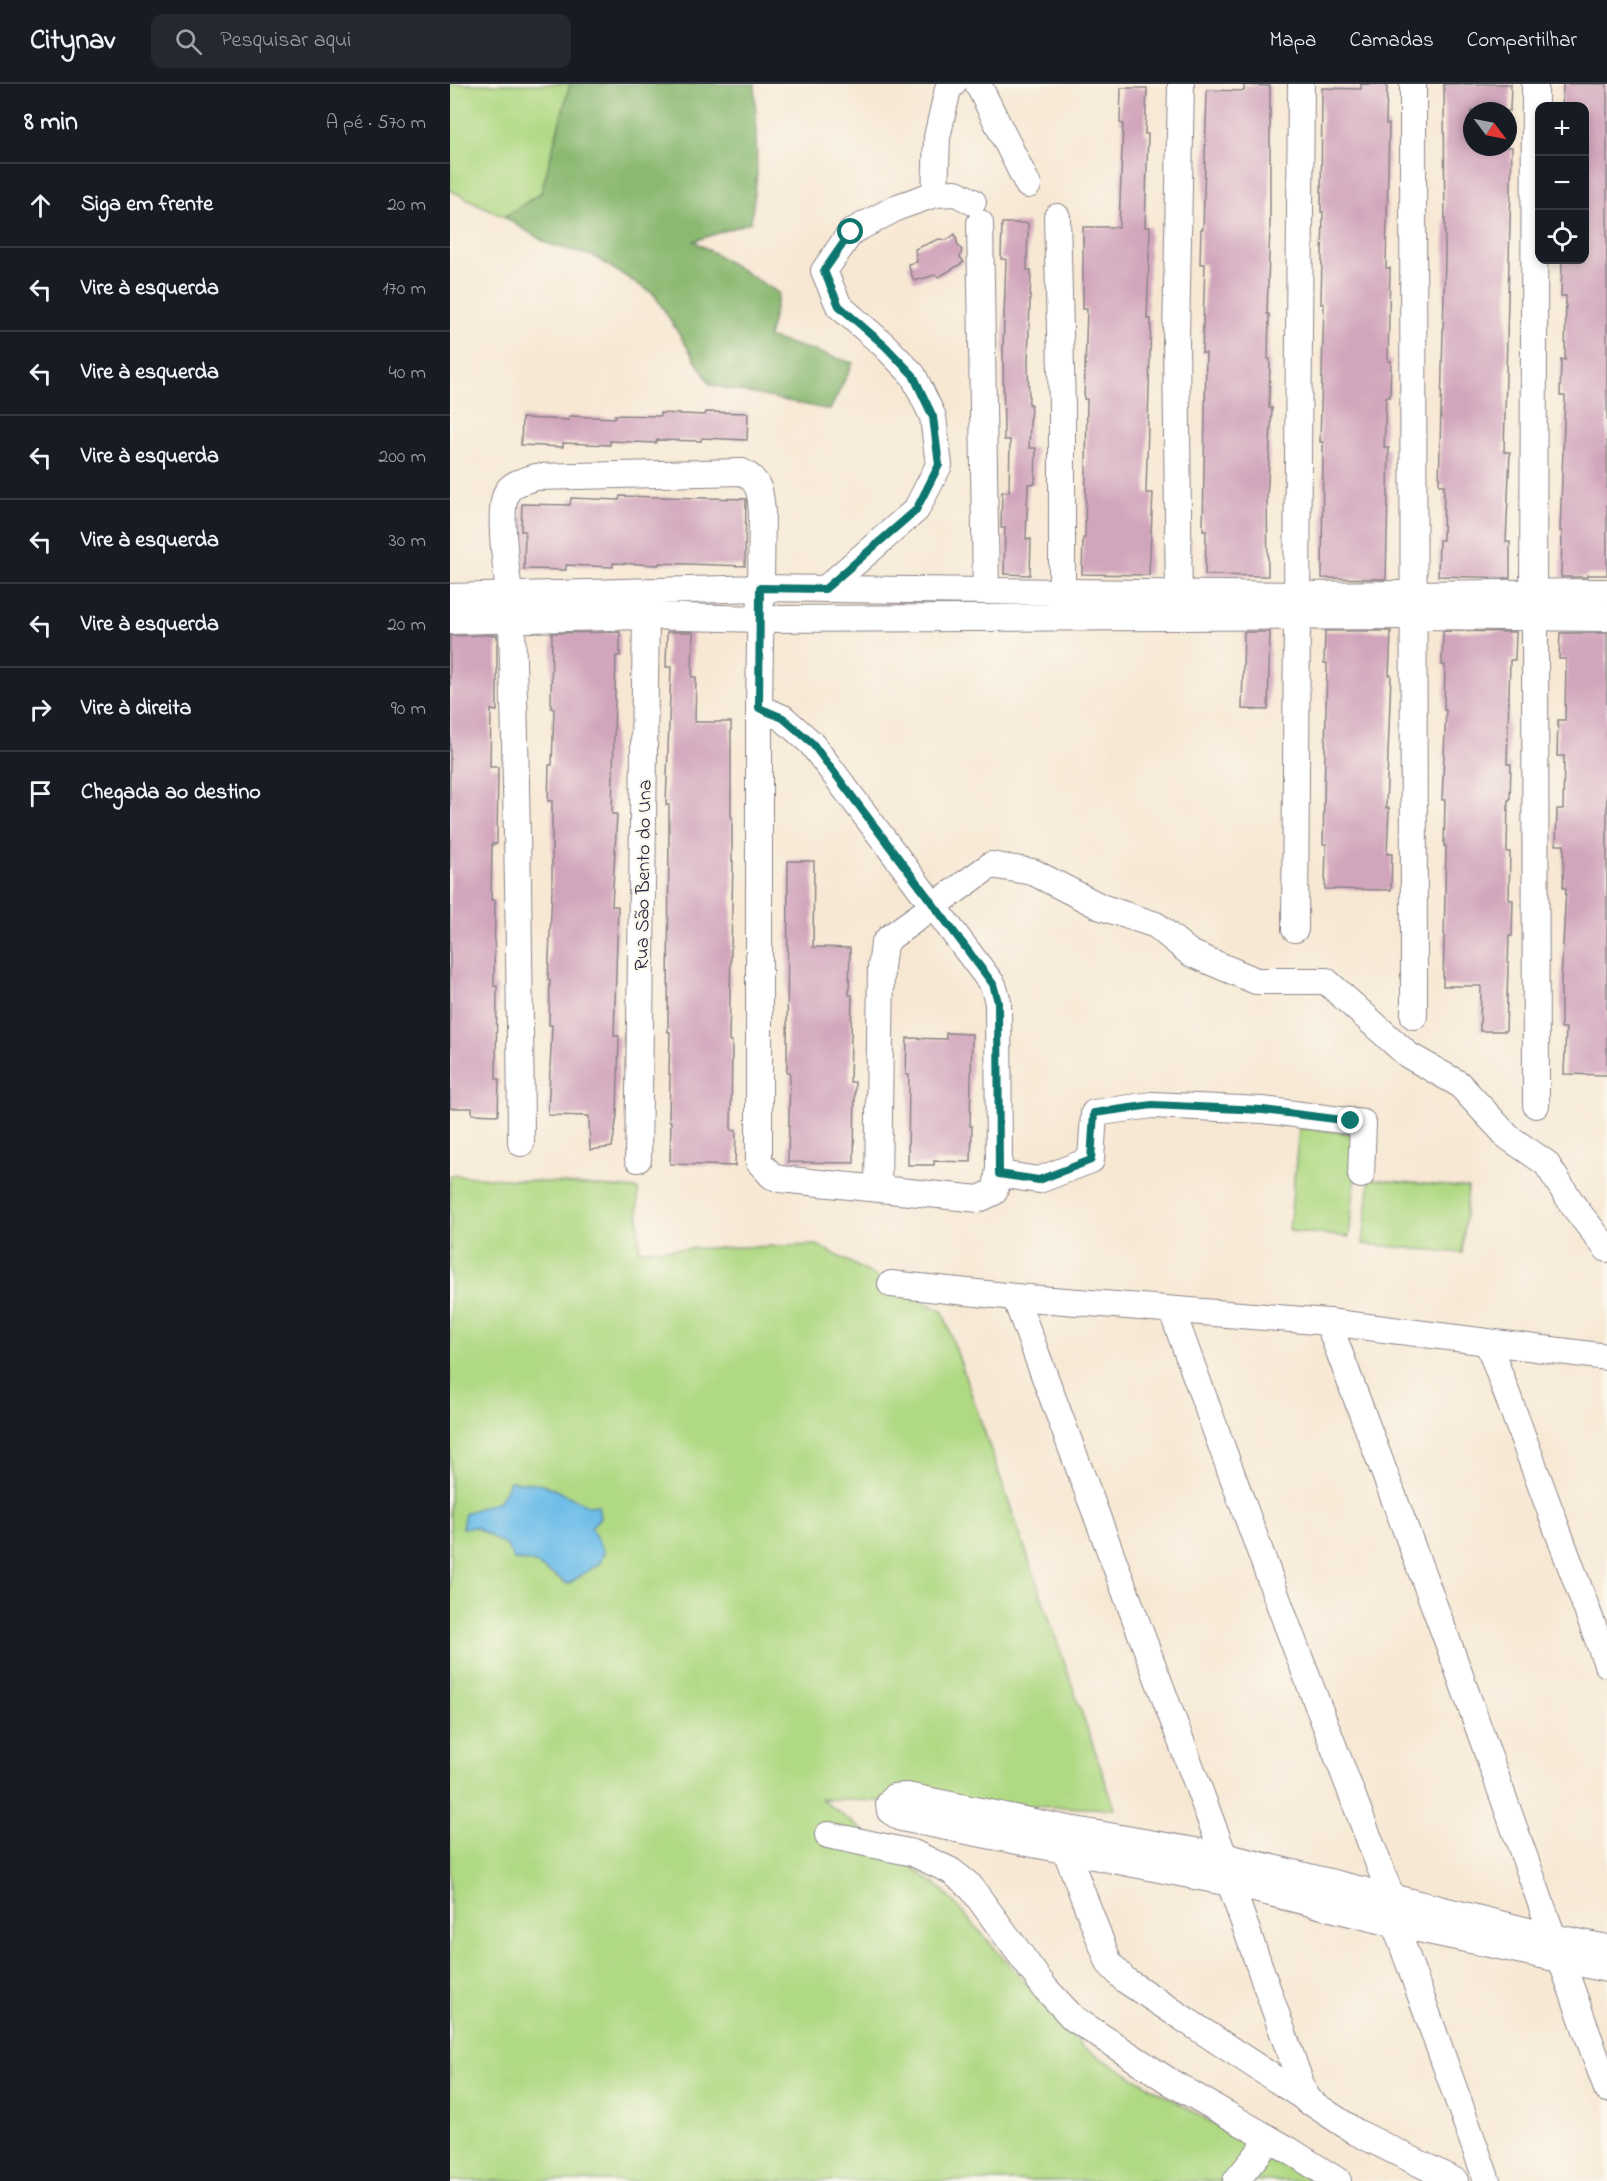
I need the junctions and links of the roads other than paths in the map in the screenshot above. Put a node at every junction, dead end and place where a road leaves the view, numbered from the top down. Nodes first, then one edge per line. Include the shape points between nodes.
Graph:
1 (953, 84) edge
2 (978, 84) edge
3 (1181, 84) edge
4 (1301, 84) edge
5 (1413, 84) edge
6 (1535, 84) edge
7 (1028, 184) dead end
8 (935, 194) junction
9 (1057, 217) dead end
10 (760, 588) junction
11 (825, 589) junction
12 (986, 591) junction
13 (1607, 592) edge
14 (510, 594) junction
15 (450, 597) edge
16 (645, 604) junction
17 (1062, 604) junction
18 (1179, 605) junction
19 (1414, 605) junction
20 (1534, 605) junction
21 (1298, 606) junction
22 (1607, 618) edge
23 (761, 619) junction
24 (512, 620) junction
25 (450, 621) edge
26 (759, 708) junction
27 (934, 906) junction
28 (1295, 929) dead end
29 (1414, 1016) dead end
30 (1536, 1105) dead end
31 (521, 1143) dead end
32 (638, 1158) dead end
33 (999, 1174) junction
34 (1361, 1175) dead end
35 (878, 1188) junction
36 (1607, 1249) edge
37 (891, 1284) dead end
38 (1015, 1298) junction
39 (1172, 1311) junction
40 (1328, 1322) junction
41 (1488, 1343) junction
42 (1607, 1357) edge
43 (1607, 1664) edge
44 (828, 1835) dead end
45 (1064, 1840) junction
46 (1224, 1856) junction
47 (1230, 1883) junction
48 (1391, 1896) junction
49 (1395, 1924) junction
50 (1557, 1948) junction
51 (1607, 1948) edge
52 (1607, 1969) edge
53 (1607, 2089) edge
54 (1306, 2101) junction
55 (1270, 2139) junction
56 (1236, 2181) edge
57 (1338, 2181) edge
58 (1455, 2181) edge
59 (1487, 2181) edge

1 - 8 street via 948,89 937,136
2 - 7 street
3 - 18 street via 1176,339
4 - 21 street
5 - 19 street
6 - 20 street
8 - 11 street via 898,207 851,232 824,271 839,306 913,375 933,417 939,465 916,510
8 - 12 street via 956,193 976,212
9 - 17 street
10 - 11 street
10 - 14 street via 762,506 758,486 742,472 536,477 513,486 506,493 502,517
10 - 16 street
10 - 23 street
11 - 12 street
12 - 17 street
13 - 20 street
14 - 15 street
14 - 16 street
14 - 24 street
16 - 23 street
16 - 24 street
16 - 32 street, Rua São Bento do Una
17 - 18 street
17 - 23 street
18 - 21 street
19 - 20 street
19 - 21 street
19 - 29 street
20 - 22 street
20 - 30 street
21 - 28 street
23 - 26 street
24 - 25 street
24 - 31 street
26 - 27 street via 783,718 812,743
26 - 35 street via 759,1162 780,1179
27 - 33 street via 993,984 998,1002
27 - 35 street via 890,938 882,954
27 - 36 street via 991,865 1033,872 1101,907 1156,925 1190,953 1256,981 1326,981 1408,1055 1459,1084 1508,1137 1546,1164
33 - 34 street via 1039,1180 1091,1160 1094,1113 1152,1105 1263,1110 1363,1123
33 - 35 street via 994,1192 979,1199
37 - 38 street
38 - 39 street
38 - 46 street
39 - 40 street
39 - 48 street
40 - 41 street
40 - 50 street
41 - 42 street
41 - 43 street
44 - 55 street via 913,1853 951,1871 970,1886 1045,1988 1073,2018 1172,2083
45 - 45 street via 907,1796 894,1797 889,1804 890,1811 901,1818
45 - 46 street
45 - 47 street
45 - 54 street via 1108,1962 1115,1971
46 - 47 street
46 - 48 street
47 - 49 street
47 - 54 street
48 - 49 street
48 - 50 street
49 - 50 street
49 - 59 street
50 - 51 street
50 - 52 street
50 - 53 street
54 - 58 street via 1356,2132
55 - 56 street
55 - 57 street

